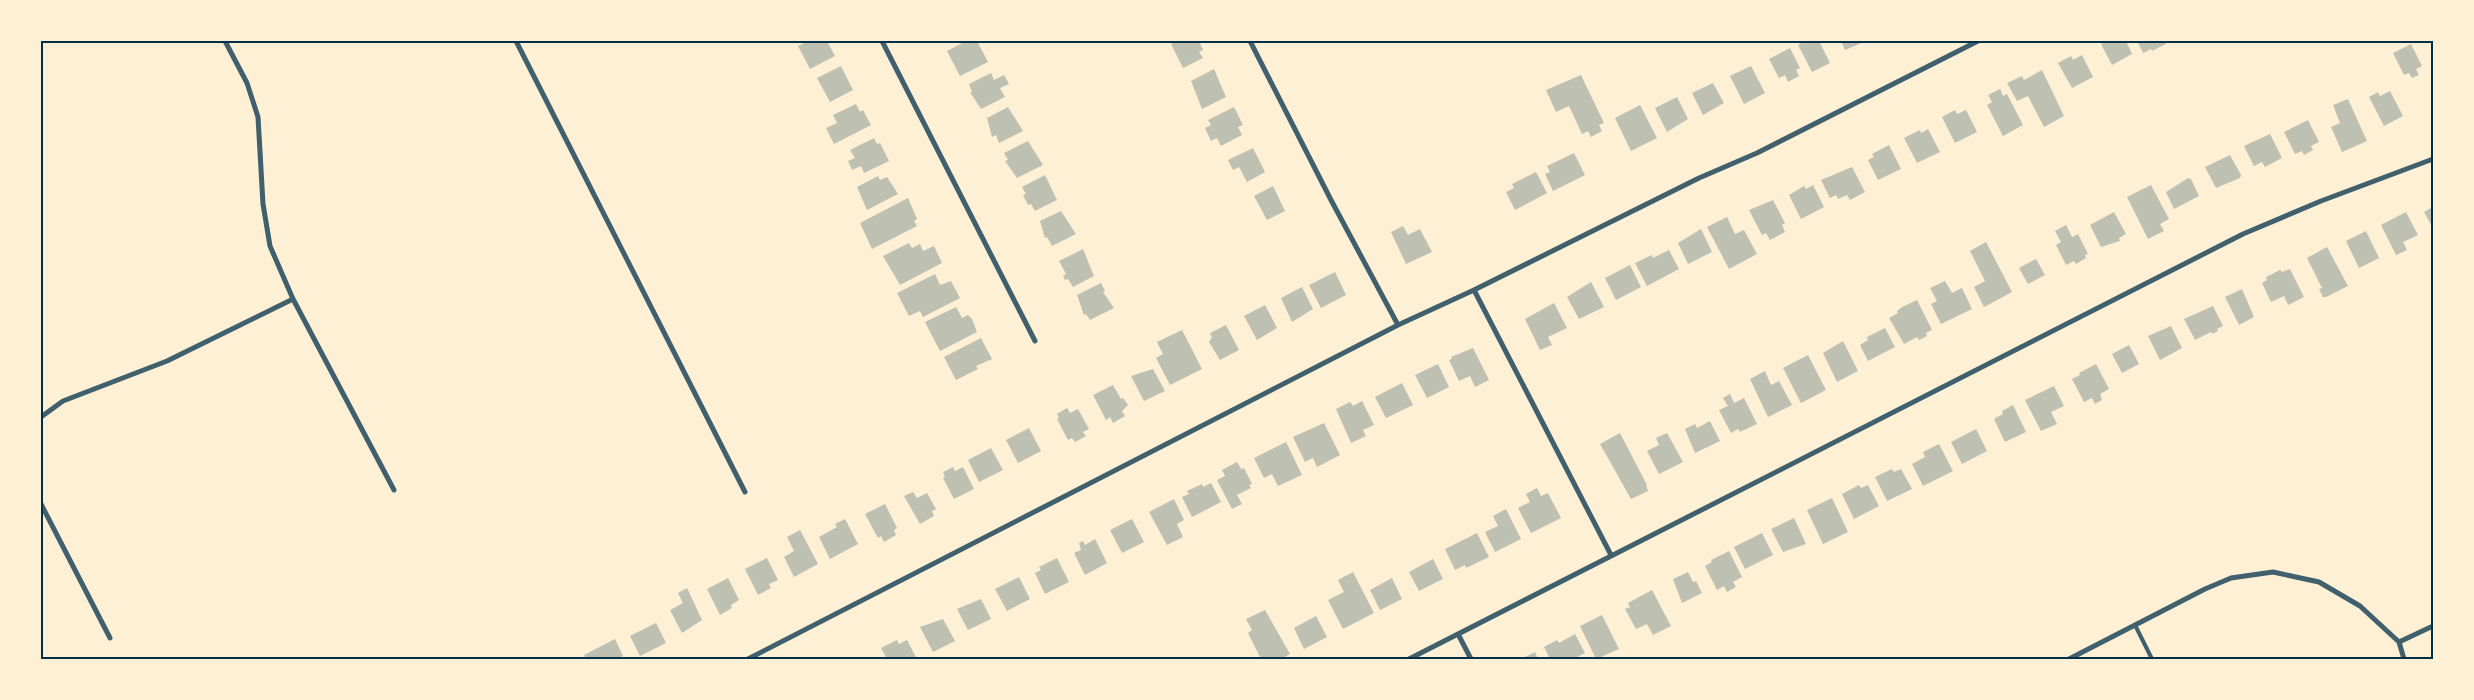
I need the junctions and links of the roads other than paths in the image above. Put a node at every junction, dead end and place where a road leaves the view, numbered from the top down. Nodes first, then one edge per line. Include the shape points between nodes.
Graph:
1 (225, 41) edge
2 (516, 41) edge
3 (882, 41) edge
4 (1250, 41) edge
5 (1978, 41) edge
6 (2433, 159) edge
7 (1474, 290) junction
8 (293, 299) junction
9 (1398, 325) junction
10 (1035, 342) dead end
11 (41, 418) edge
12 (394, 490) dead end
13 (745, 492) dead end
14 (41, 504) edge
15 (1611, 555) junction
16 (2135, 625) junction
17 (2433, 626) edge
18 (1458, 634) junction
19 (110, 638) dead end
20 (2399, 642) junction
21 (748, 659) edge
22 (1409, 659) edge
23 (1471, 659) edge
24 (2069, 659) edge
25 (2152, 659) edge
26 (2404, 659) edge

1 - 8 street via 247,83 258,117 263,204 270,246
2 - 13 street
3 - 10 street
4 - 9 street
5 - 7 street via 1757,153 1699,178
6 - 15 street via 2243,234
7 - 9 street
7 - 15 street
8 - 11 street via 167,361 63,401
8 - 12 street
9 - 21 street
14 - 19 street
15 - 18 street
16 - 20 street via 2231,578 2273,572 2319,582 2360,606
16 - 24 street
16 - 25 lane
17 - 20 street
18 - 22 street
18 - 23 street
20 - 26 street

